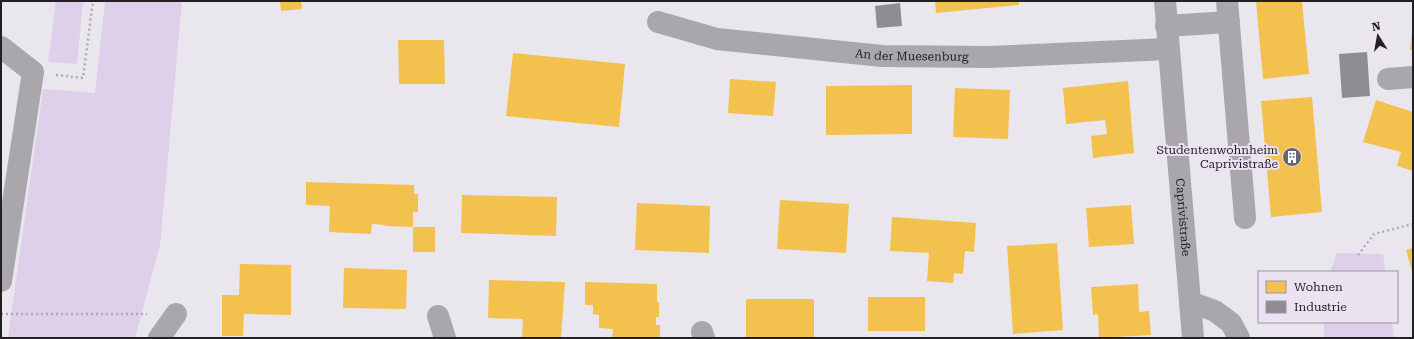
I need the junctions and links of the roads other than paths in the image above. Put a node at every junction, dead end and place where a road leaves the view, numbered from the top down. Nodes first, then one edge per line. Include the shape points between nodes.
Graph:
1 (1165, 1) edge
2 (1228, 11) edge
3 (658, 22) dead end
4 (1166, 26) junction
5 (1, 47) edge
6 (1168, 49) junction
7 (1413, 77) edge
8 (1388, 79) dead end
9 (1245, 218) dead end
10 (1, 281) edge
11 (1190, 302) junction
12 (176, 314) road end
13 (438, 316) dead end
14 (159, 338) edge
15 (445, 338) edge
16 (1193, 338) edge
17 (1239, 338) edge

1 - 4 street, Caprivistraße
2 - 4 street
2 - 9 street
3 - 6 street, An der Muesenburg via 717,39 882,56 988,56
4 - 6 street, Caprivistraße
5 - 10 street via 34,72
6 - 11 street, Caprivistraße
7 - 8 street
11 - 16 street, Caprivistraße
11 - 17 street via 1215,311 1231,323
12 - 14 street
13 - 15 street

